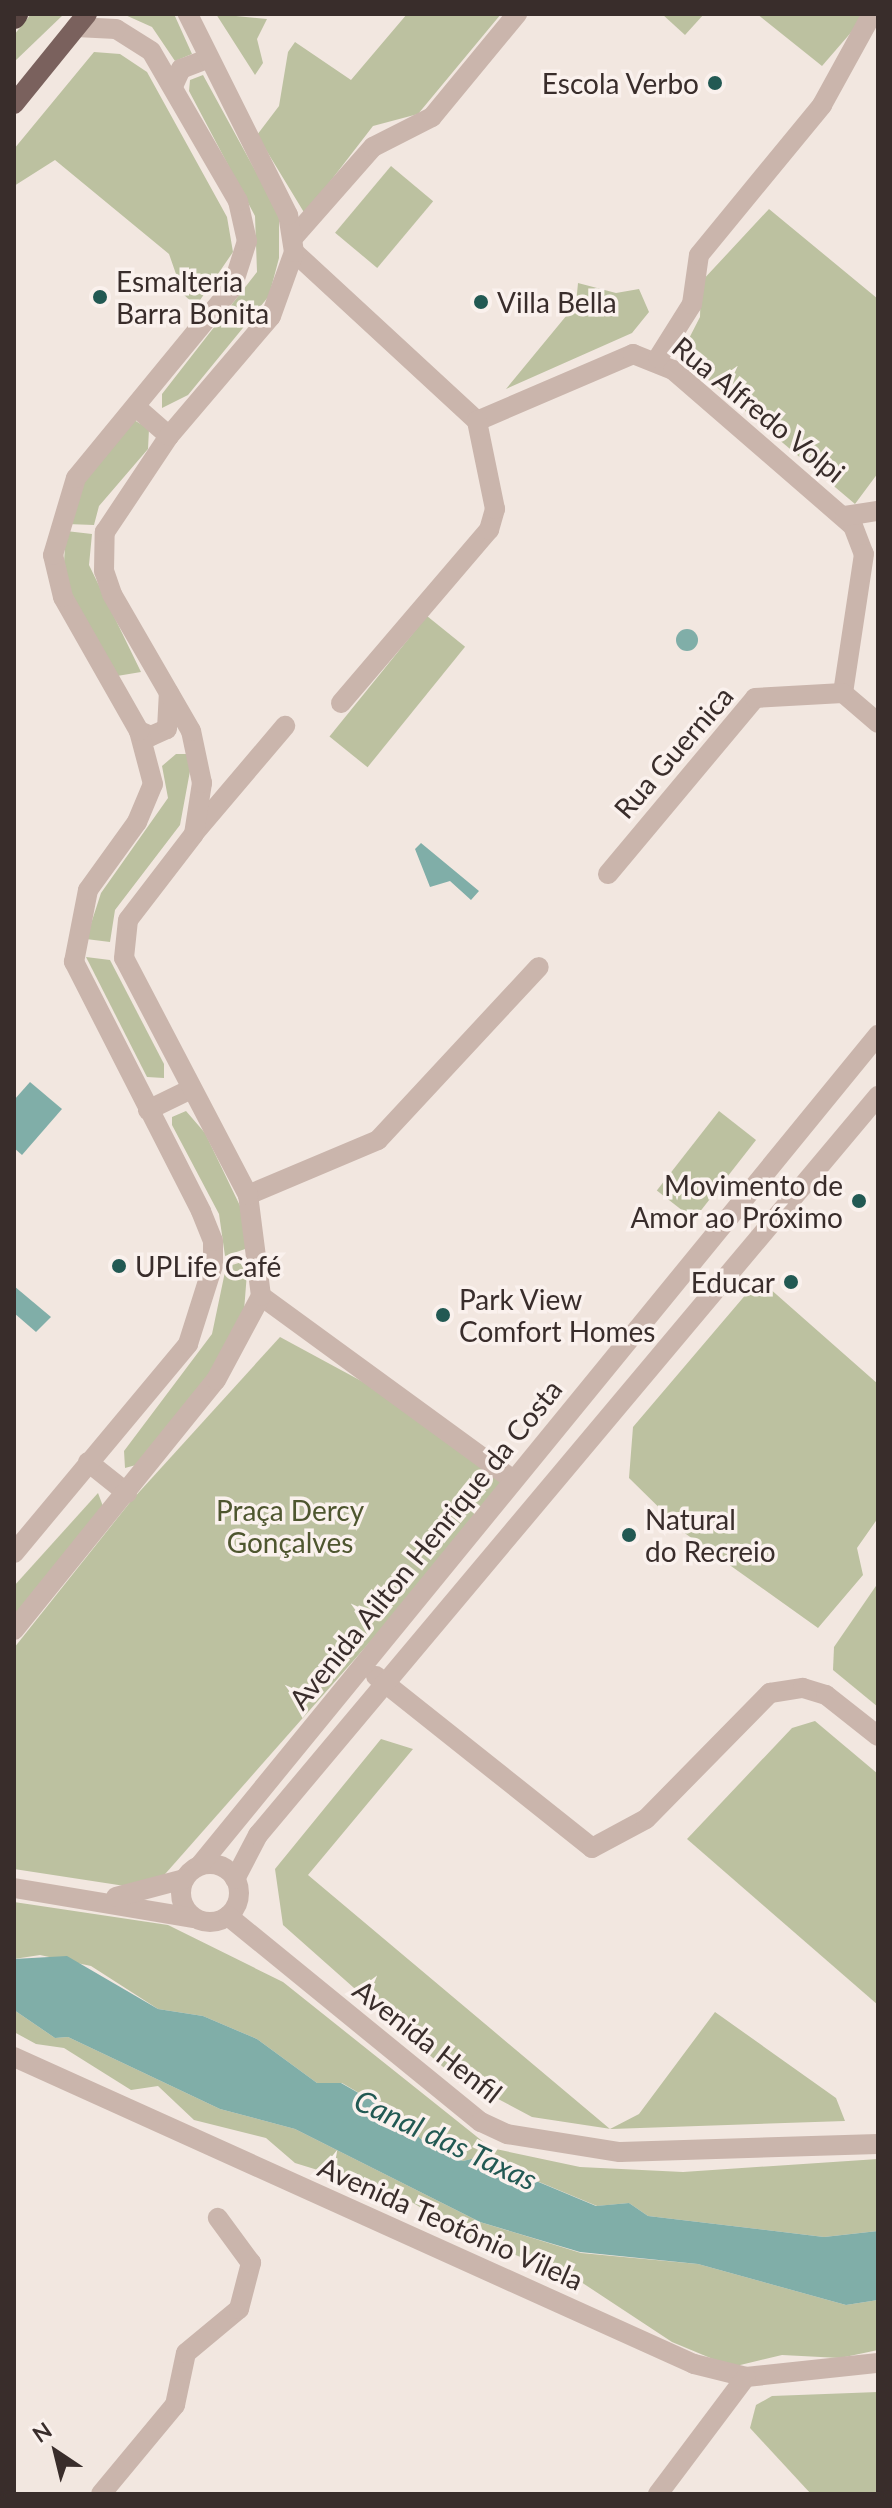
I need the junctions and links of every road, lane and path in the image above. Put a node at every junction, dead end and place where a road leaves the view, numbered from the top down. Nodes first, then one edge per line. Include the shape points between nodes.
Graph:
1 (188, 14) edge
2 (517, 14) edge
3 (872, 14) edge
4 (81, 20) edge
5 (209, 58) junction
6 (43, 68) junction
7 (14, 83) edge
8 (174, 84) junction
9 (14, 104) edge
10 (294, 245) junction
11 (658, 358) junction
12 (136, 407) junction
13 (477, 421) junction
14 (169, 436) junction
15 (878, 511) edge
16 (845, 516) junction
17 (871, 546) edge
18 (169, 690) junction
19 (843, 693) junction
20 (341, 703) dead end
21 (878, 723) edge
22 (285, 726) dead end
23 (139, 731) junction
24 (194, 834) junction
25 (608, 874) dead end
26 (539, 967) dead end
27 (878, 1035) edge
28 (191, 1089) junction
29 (878, 1096) edge
30 (148, 1110) junction
31 (248, 1195) junction
32 (261, 1296) junction
33 (653, 1309) junction
34 (683, 1331) junction
35 (88, 1462) junction
36 (513, 1480) junction
37 (127, 1493) junction
38 (14, 1553) edge
39 (14, 1630) edge
40 (364, 1666) junction
41 (387, 1685) junction
42 (321, 1716) junction
43 (343, 1734) junction
44 (878, 1736) edge
45 (192, 1872) junction
46 (237, 1884) junction
47 (14, 1888) edge
48 (100, 1899) junction
49 (228, 1916) junction
50 (193, 1918) junction
51 (250, 1936) junction
52 (14, 2057) edge
53 (878, 2144) edge
54 (218, 2218) dead end
55 (878, 2363) edge
56 (746, 2377) junction
57 (101, 2494) edge
58 (658, 2494) edge

1 - 5 street
2 - 10 street via 432,117 373,147
3 - 11 street via 822,105 699,255 692,304
4 - 6 main road
4 - 8 street via 135,37
5 - 8 street via 181,69
5 - 10 street via 250,132
6 - 7 main road
6 - 9 main road
8 - 12 street via 238,201 245,261
10 - 13 street
10 - 14 street via 271,316
11 - 13 street, Rua Alfredo Volpi via 614,359
11 - 16 street, Rua Alfredo Volpi
12 - 14 street
12 - 23 street via 76,478 53,555 63,597
13 - 20 street via 495,509 489,530
14 - 18 street via 118,505 103,550 112,594
15 - 16 street
16 - 17 street, Rua Alfredo Volpi
17 - 19 street, Rua Alfredo Volpi
18 - 23 street via 167,729 151,736
18 - 24 street via 198,756 201,801
19 - 21 street
19 - 25 street, Rua Guernica via 755,698
22 - 24 street
23 - 30 street via 153,784 88,890 72,944 79,982
24 - 28 street via 124,937 124,958
26 - 31 street via 378,1140
27 - 33 street, Avenida Ailton Henrique da Costa
28 - 30 street
28 - 31 street
29 - 34 street, Avenida Ailton Henrique da Costa
30 - 35 street via 213,1241 210,1291 188,1344
31 - 32 street
32 - 36 street
32 - 37 street via 243,1342
33 - 34 street
33 - 36 street, Avenida Ailton Henrique da Costa
34 - 41 street, Avenida Ailton Henrique da Costa
35 - 37 street
35 - 38 street
36 - 40 street, Avenida Ailton Henrique da Costa
37 - 39 street
40 - 41 street
40 - 42 street, Avenida Ailton Henrique da Costa
41 - 43 street, Avenida Ailton Henrique da Costa
41 - 44 street via 592,1848 646,1819 754,1703 803,1688 837,1702
42 - 43 street
42 - 45 street, Avenida Ailton Henrique da Costa
43 - 46 street, Avenida Ailton Henrique da Costa via 258,1835
45 - 46 street via 220,1866
45 - 48 street
45 - 50 street via 180,1900
46 - 49 street
46 - 51 street
47 - 48 street
48 - 50 street
49 - 50 street
49 - 51 street, Avenida Henfil
51 - 53 street, Avenida Henfil via 481,2122 507,2134 620,2152
52 - 56 street, Avenida Teotônio Vilela via 694,2364
54 - 57 street via 251,2263 239,2309 186,2353 175,2405
55 - 56 street, Avenida Teotônio Vilela
56 - 58 street

